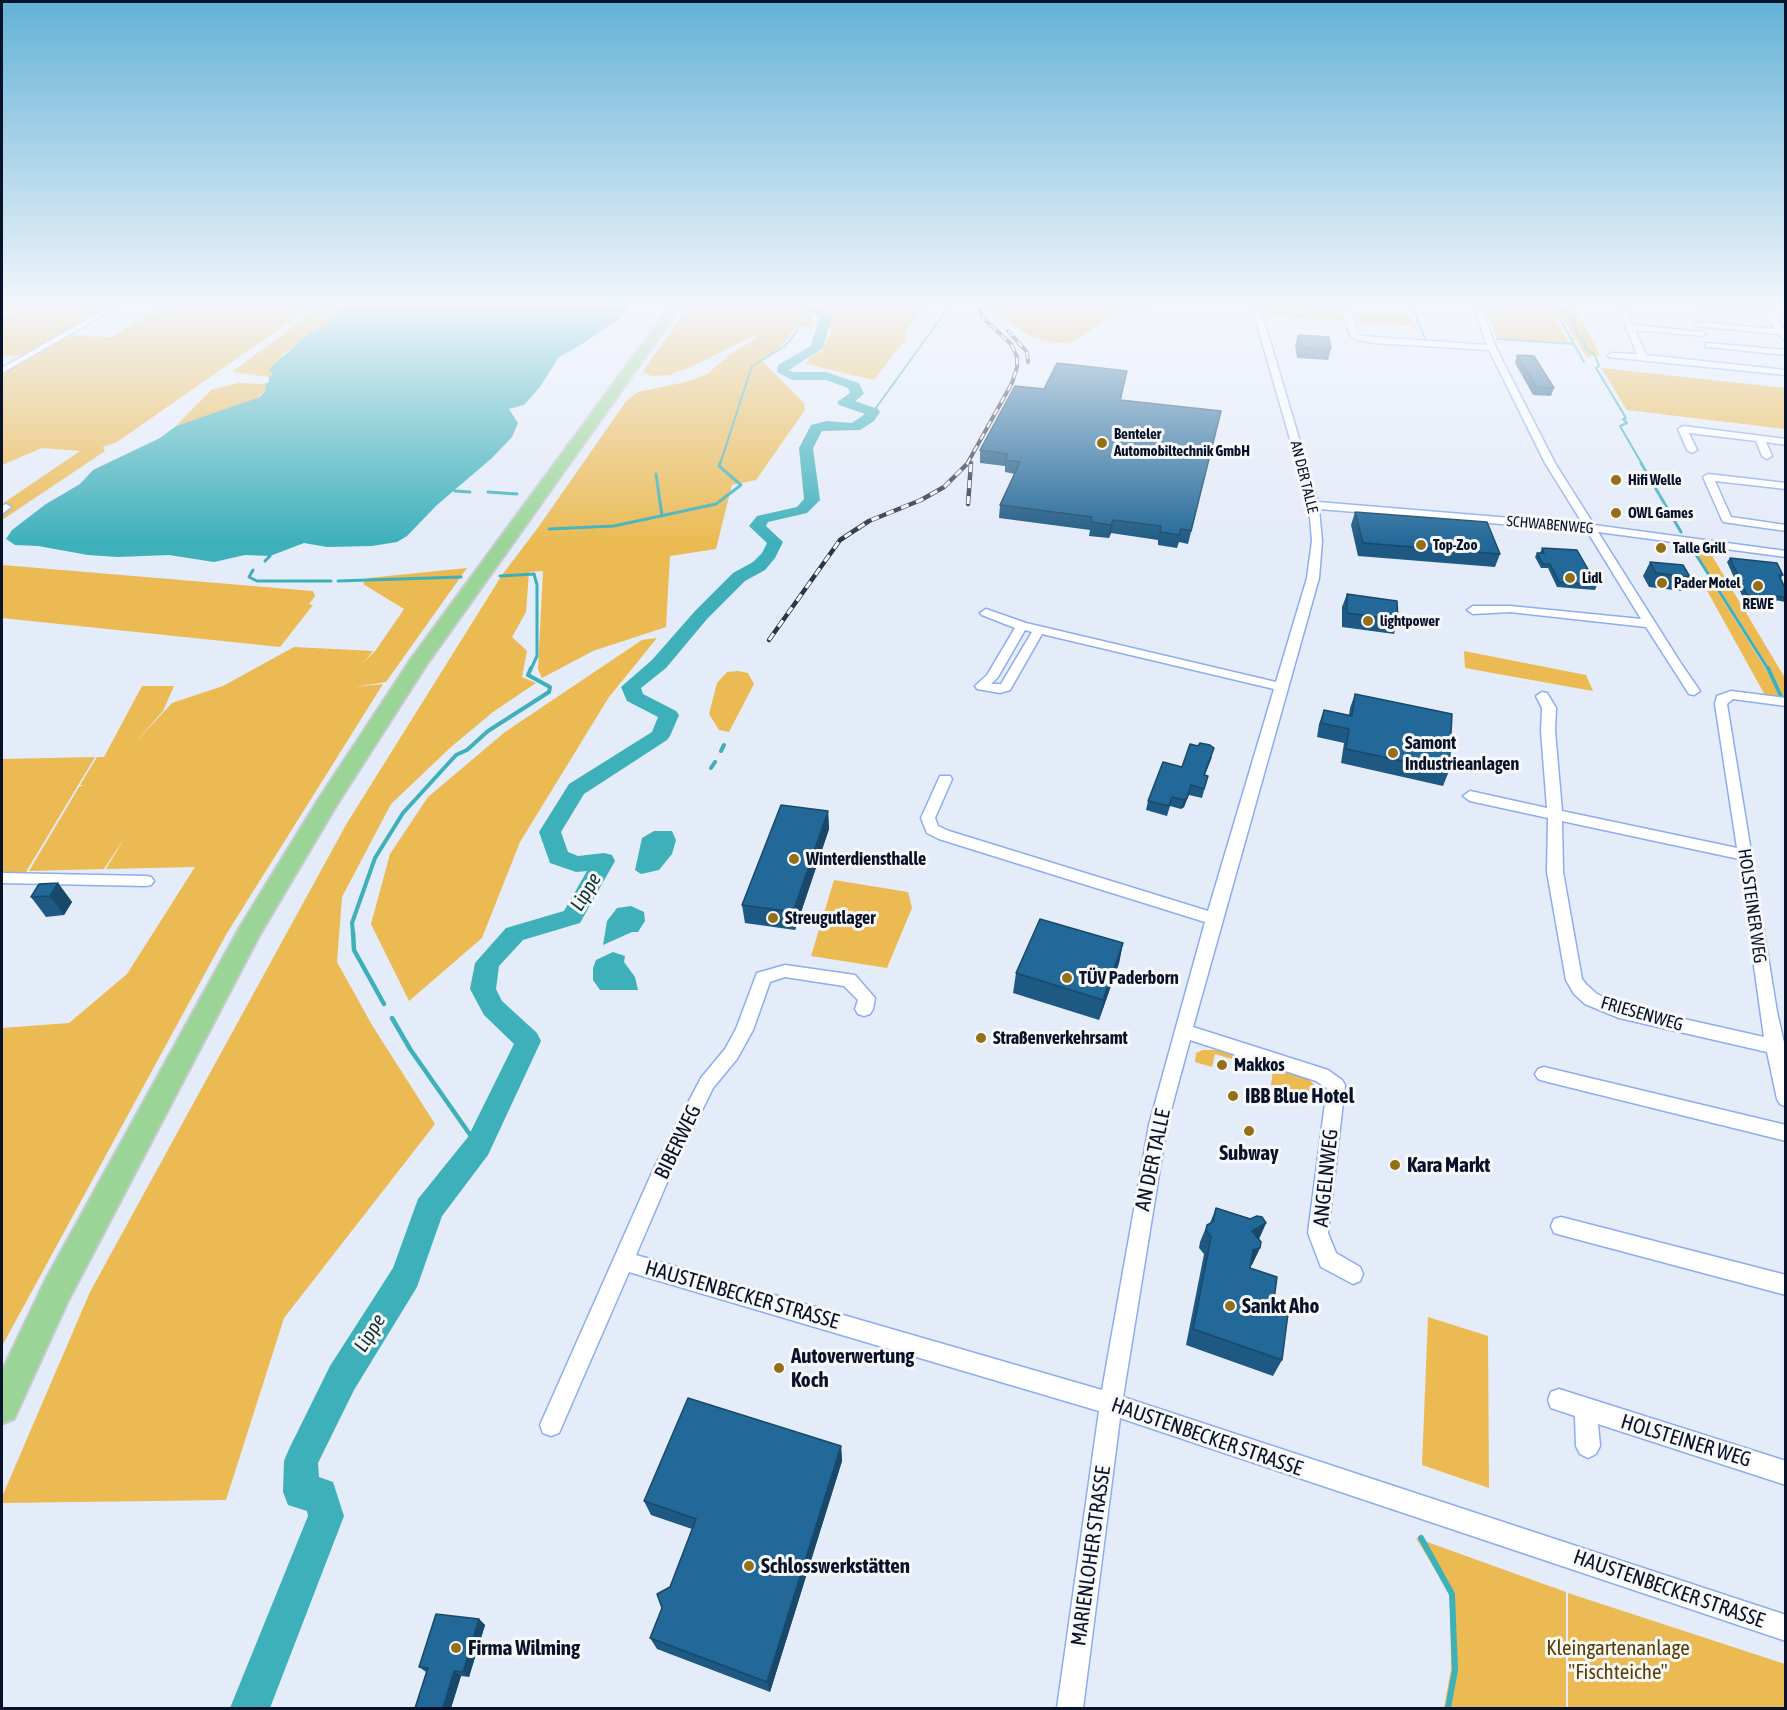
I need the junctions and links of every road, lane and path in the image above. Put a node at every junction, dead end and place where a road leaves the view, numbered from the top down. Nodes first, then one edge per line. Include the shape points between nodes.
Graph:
1 (619, 384) edge
2 (1278, 384) edge
3 (1510, 384) edge
4 (1760, 439) junction
5 (1785, 442) edge
6 (1692, 450) dead end
7 (1767, 456) dead end
8 (1785, 486) edge
9 (1314, 505) junction
10 (1591, 528) junction
11 (1785, 528) edge
12 (1785, 554) edge
13 (1473, 610) dead end
14 (986, 614) dead end
15 (1650, 624) junction
16 (1022, 626) junction
17 (1039, 630) junction
18 (1281, 687) junction
19 (1694, 691) dead end
20 (1542, 696) dead end
21 (1781, 701) edge
22 (945, 779) dead end
23 (1470, 796) dead end
24 (1555, 815) junction
25 (1745, 855) junction
26 (2, 878) edge
27 (146, 881) dead end
28 (1214, 919) junction
29 (864, 1009) dead end
30 (1183, 1031) junction
31 (1776, 1047) junction
32 (1544, 1074) dead end
33 (1785, 1099) edge
34 (1785, 1133) edge
35 (1561, 1226) dead end
36 (624, 1261) junction
37 (1353, 1274) dead end
38 (1785, 1285) edge
39 (1559, 1400) dead end
40 (1112, 1404) junction
41 (2, 1407) edge
42 (1586, 1411) junction
43 (551, 1425) dead end
44 (1588, 1446) dead end
45 (1785, 1473) edge
46 (1785, 1628) edge
47 (1070, 1708) edge

1 - 41 highway via 418,663 320,814 238,954 57,1290
2 - 9 street, AN DER TALLE
3 - 10 street via 1550,463
4 - 5 street
4 - 6 street via 1683,429
4 - 7 street
8 - 11 street via 1708,477 1727,520
9 - 10 street, SCHWABENWEG
9 - 18 street, AN DER TALLE via 1317,541 1313,578
10 - 12 street, SCHWABENWEG
10 - 15 street
13 - 15 street via 1510,609
14 - 16 street
15 - 19 street
16 - 17 street
16 - 17 street via 987,687 1006,687
17 - 18 street
18 - 28 street, AN DER TALLE
20 - 24 street, FRIESENWEG via 1549,708
21 - 25 street, HOLSTEINER WEG via 1731,696 1722,699
22 - 28 street via 928,818 932,830
23 - 24 street
24 - 25 street
24 - 31 street, FRIESENWEG via 1555,872 1574,980 1580,989 1591,999 1619,1011
25 - 31 street, HOLSTEINER WEG
26 - 27 street
28 - 30 street, AN DER TALLE
29 - 36 street, BIBERWEG via 867,998 849,980 785,971 763,978 744,1030 731,1054 707,1083 664,1168
30 - 37 street, ANGELNWEG via 1322,1075 1336,1085 1318,1233 1328,1260
30 - 40 street, AN DER TALLE via 1158,1125
31 - 33 street, HOLSTEINER WEG
32 - 34 street
35 - 38 street
36 - 40 street, HAUSTENBECKER STRASSE
36 - 43 street, BIBERWEG
39 - 42 street, HOLSTEINER WEG
40 - 46 street, HAUSTENBECKER STRASSE
40 - 47 street, MARIENLOHER STRASSE
42 - 44 street
42 - 45 street, HOLSTEINER WEG

